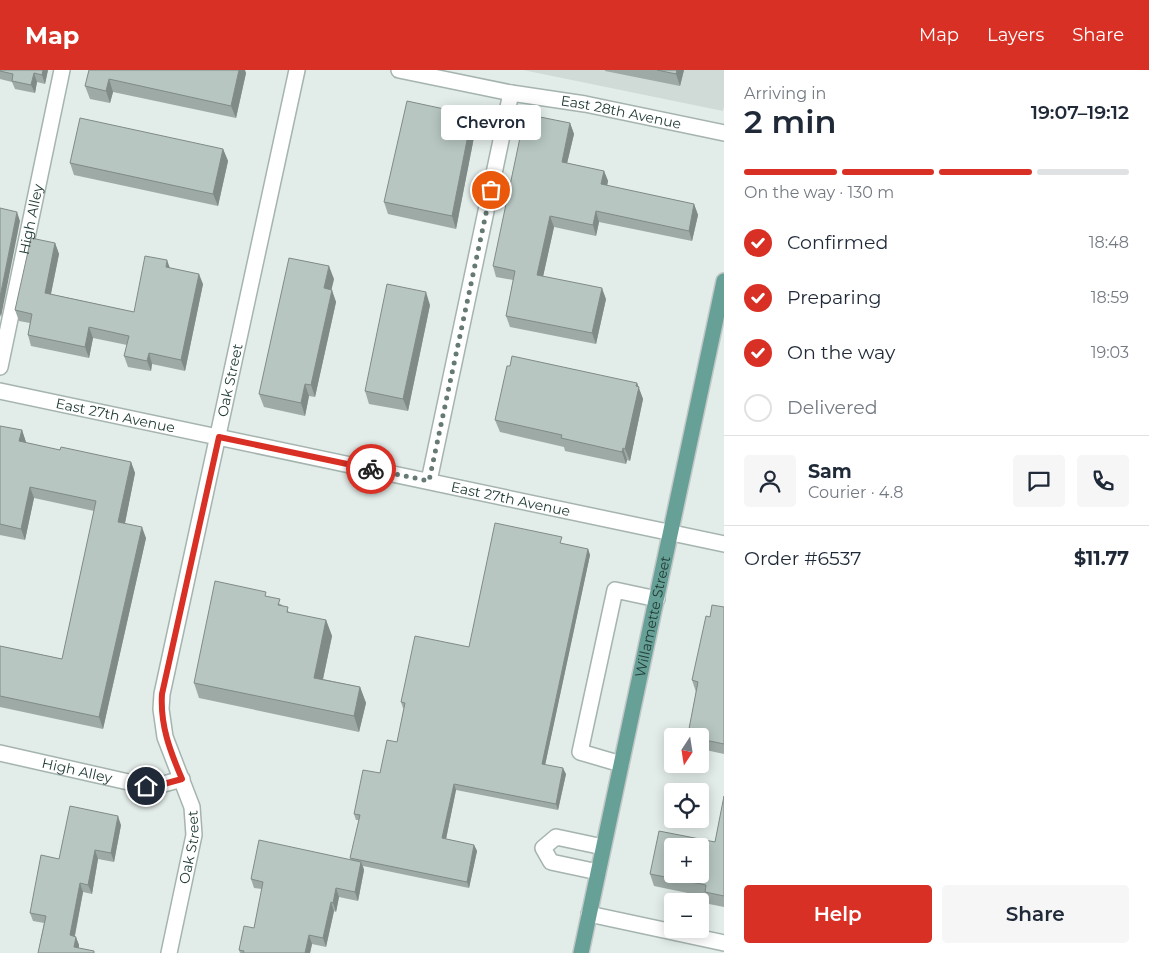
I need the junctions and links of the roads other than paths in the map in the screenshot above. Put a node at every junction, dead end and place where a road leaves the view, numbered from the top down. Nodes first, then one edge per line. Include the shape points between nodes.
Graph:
1 (62, 70) edge
2 (297, 70) edge
3 (399, 70) edge
4 (445, 75) edge
5 (511, 93) junction
6 (724, 133) edge
7 (724, 281) edge
8 (0, 367) edge
9 (0, 391) edge
10 (219, 437) junction
11 (429, 481) junction
12 (671, 532) junction
13 (724, 544) edge
14 (657, 598) junction
15 (0, 754) edge
16 (621, 764) junction
17 (182, 779) junction
18 (603, 848) junction
19 (598, 872) junction
20 (589, 914) junction
21 (724, 943) edge
22 (169, 953) edge
23 (581, 953) edge

1 - 8 street, High Alley
2 - 10 street, Oak Street
3 - 4 street, East 28th Avenue
4 - 5 street, East 28th Avenue
5 - 6 street, East 28th Avenue via 585,104
5 - 11 street
7 - 12 main road, Willamette Street
9 - 10 street, East 27th Avenue
10 - 11 street, East 27th Avenue
10 - 17 street, Oak Street via 162,694 166,737
11 - 12 street, East 27th Avenue
12 - 13 street, East 27th Avenue
12 - 14 main road, Willamette Street
14 - 16 main road, Willamette Street
14 - 16 street via 615,590 580,752
15 - 17 street, High Alley via 146,786
16 - 18 main road, Willamette Street
17 - 22 street, Oak Street via 192,807 194,835
18 - 19 main road, Willamette Street
18 - 19 street via 556,838 543,848 551,862
19 - 20 main road, Willamette Street
20 - 21 street
20 - 23 main road, Willamette Street

